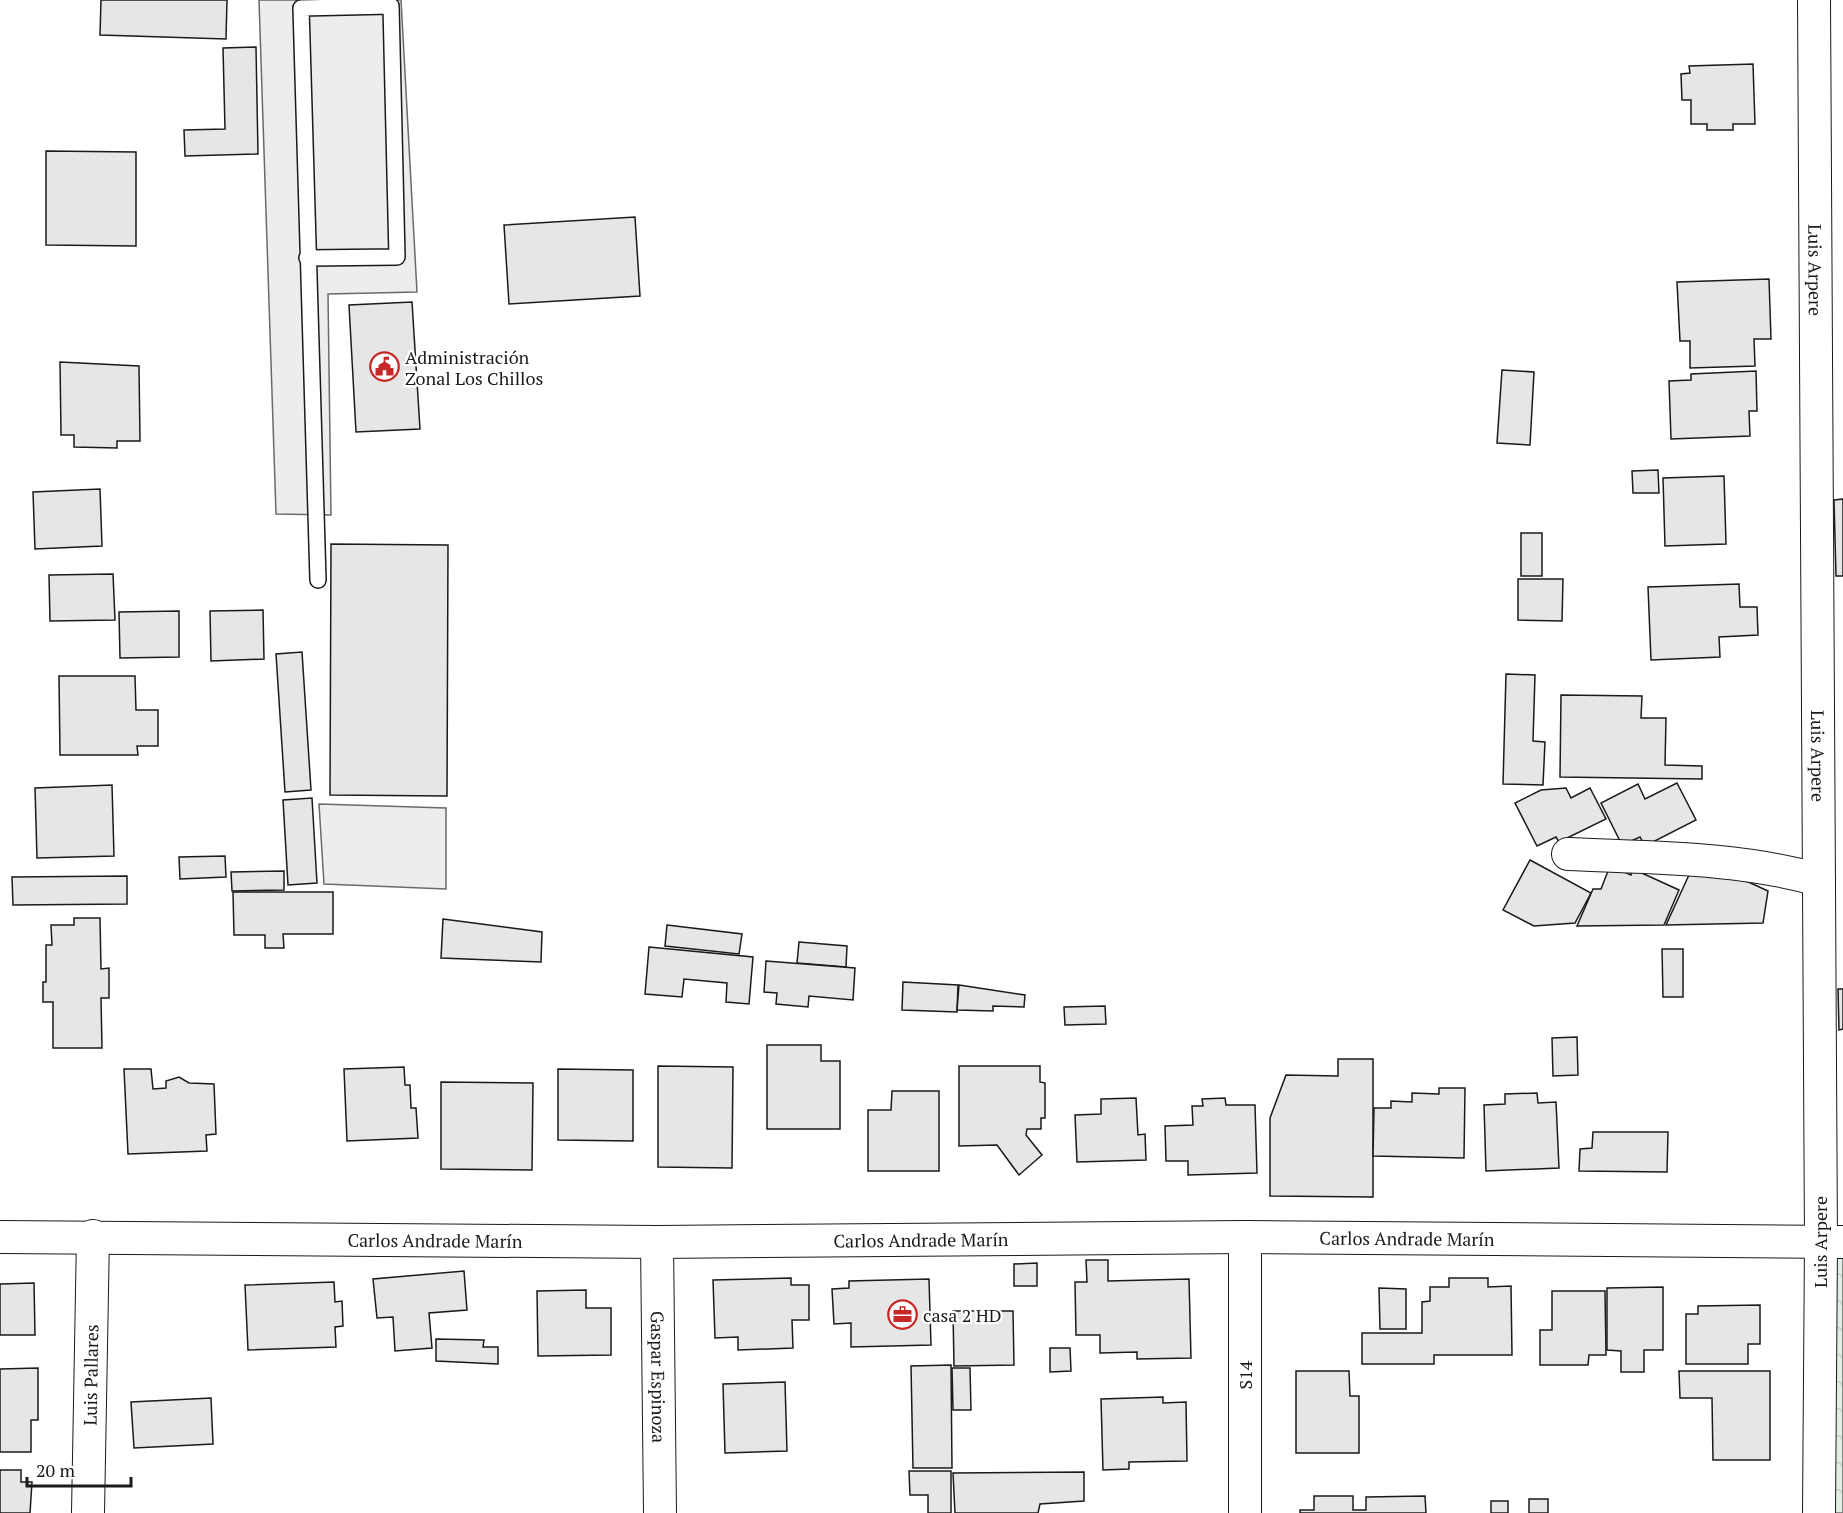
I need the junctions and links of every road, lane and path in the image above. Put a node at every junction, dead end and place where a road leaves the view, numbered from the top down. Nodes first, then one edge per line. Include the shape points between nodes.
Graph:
1 (1814, 0) edge
2 (330, 3) edge
3 (307, 258) junction
4 (318, 580) dead end
5 (1568, 854) dead end
6 (1819, 880) junction
7 (93, 1236) junction
8 (0, 1237) edge
9 (1245, 1237) junction
10 (657, 1242) junction
11 (1832, 1242) edge
12 (88, 1513) edge
13 (660, 1513) edge
14 (1245, 1513) edge
15 (1819, 1513) edge

1 - 6 street, Luis Arpere
2 - 3 lane via 301,8
2 - 3 lane via 391,6 397,257
3 - 4 lane
5 - 6 street via 1697,860 1780,869
6 - 11 street, Luis Arpere
7 - 8 street, Carlos Andrade Marín
7 - 10 street, Carlos Andrade Marín
7 - 12 street, Luis Pallares
9 - 10 street, Carlos Andrade Marín
9 - 11 street, Carlos Andrade Marín
9 - 14 street, S14
10 - 13 street, Gaspar Espinoza
11 - 15 street, Luis Arpere

